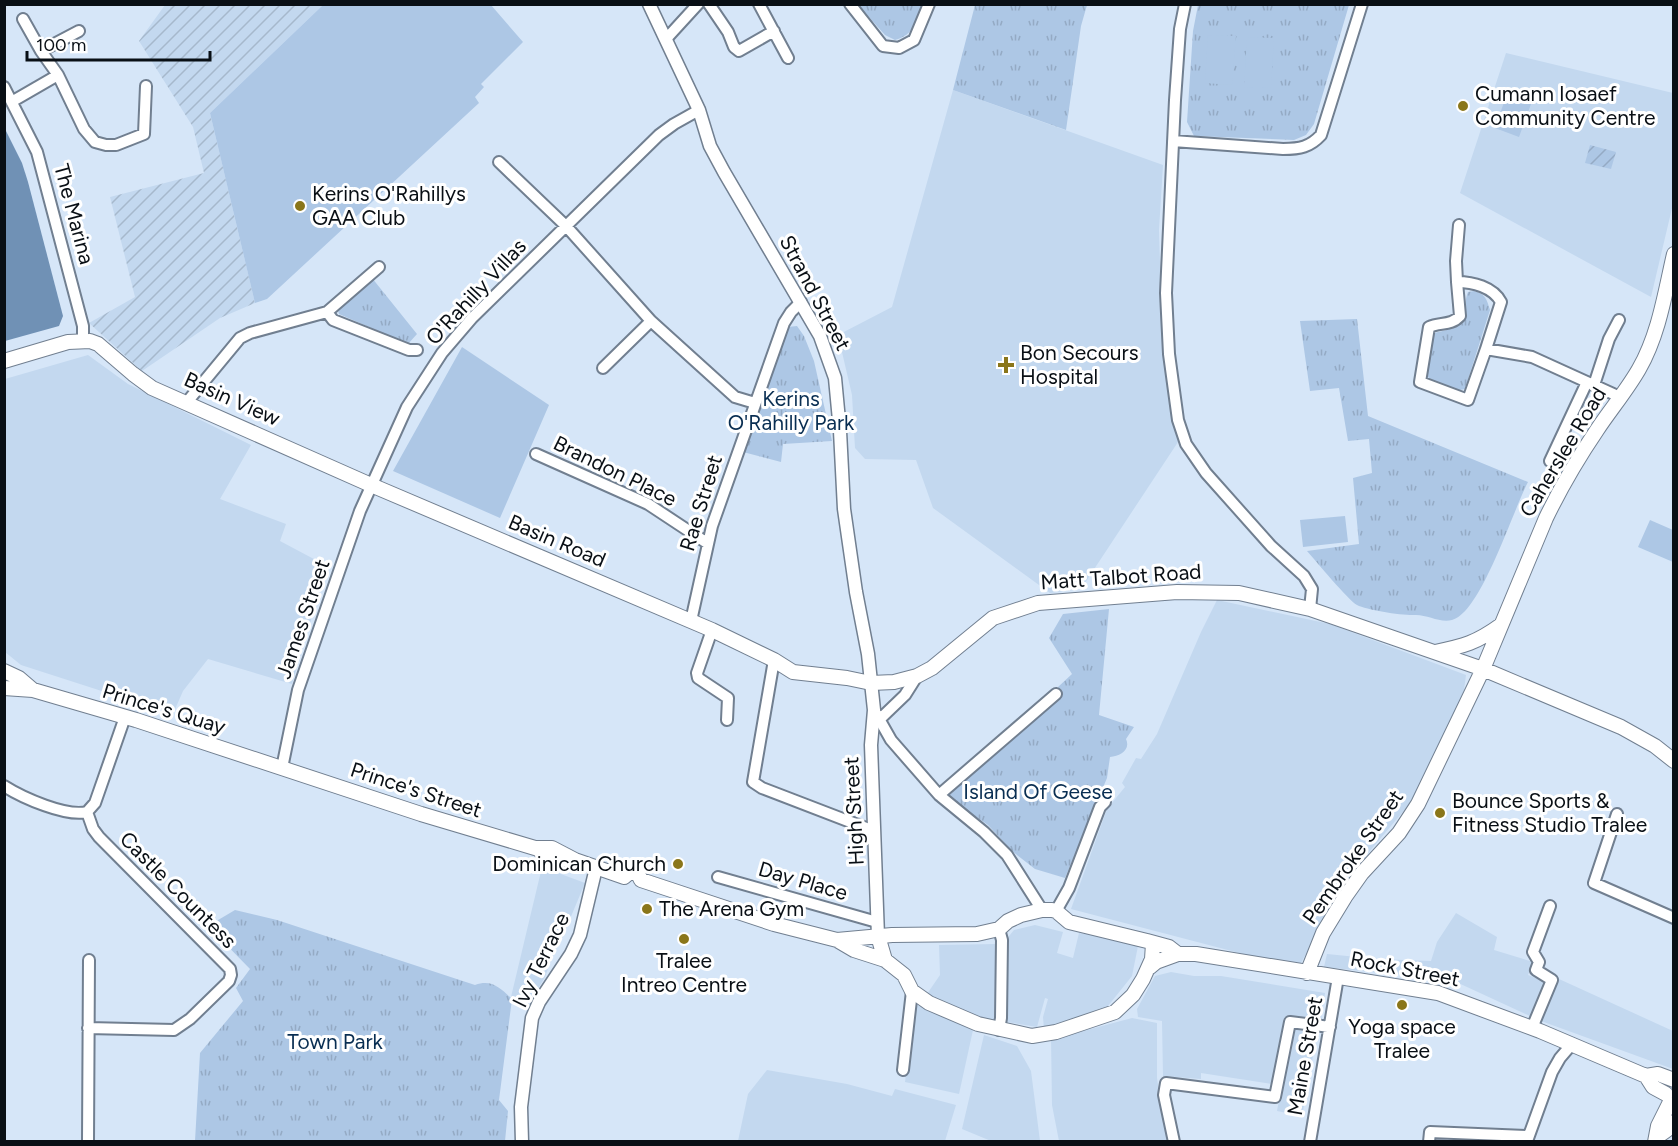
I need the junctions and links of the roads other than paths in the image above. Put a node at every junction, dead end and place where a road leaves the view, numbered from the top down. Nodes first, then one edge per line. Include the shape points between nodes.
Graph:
1 (649, 4) edge
2 (698, 4) edge
3 (709, 4) edge
4 (759, 4) edge
5 (850, 4) edge
6 (929, 4) edge
7 (1185, 4) edge
8 (1362, 4) edge
9 (23, 19) dead end
10 (79, 31) dead end
11 (774, 31) junction
12 (666, 39) junction
13 (41, 51) junction
14 (788, 58) dead end
15 (58, 75) junction
16 (146, 86) dead end
17 (4, 87) edge
18 (13, 101) junction
19 (699, 110) junction
20 (1173, 141) junction
21 (499, 162) dead end
22 (1459, 225) dead end
23 (566, 226) junction
24 (1674, 254) edge
25 (379, 267) dead end
26 (1457, 282) junction
27 (801, 302) junction
28 (327, 312) junction
29 (1618, 320) dead end
30 (651, 321) junction
31 (83, 342) junction
32 (1486, 349) junction
33 (417, 350) dead end
34 (4, 361) edge
35 (603, 368) dead end
36 (1590, 383) junction
37 (1620, 397) junction
38 (188, 402) junction
39 (755, 403) junction
40 (536, 454) dead end
41 (1550, 461) dead end
42 (371, 485) junction
43 (707, 543) junction
44 (1310, 609) junction
45 (691, 621) junction
46 (1501, 625) junction
47 (712, 630) junction
48 (1435, 652) junction
49 (774, 660) junction
50 (1483, 669) junction
51 (4, 671) edge
52 (917, 676) junction
53 (866, 682) junction
54 (4, 688) edge
55 (33, 690) junction
56 (1056, 694) dead end
57 (877, 714) junction
58 (125, 717) junction
59 (727, 720) dead end
60 (888, 734) junction
61 (871, 745) junction
62 (1674, 761) edge
63 (282, 768) junction
64 (4, 786) edge
65 (18, 795) junction
66 (939, 795) junction
67 (4, 797) edge
68 (1103, 804) dead end
69 (87, 812) junction
70 (1617, 814) dead end
71 (874, 831) junction
72 (596, 868) junction
73 (718, 877) dead end
74 (1550, 906) dead end
75 (1042, 910) junction
76 (1056, 911) junction
77 (1674, 918) edge
78 (877, 922) junction
79 (999, 929) junction
80 (878, 936) junction
81 (833, 939) junction
82 (1153, 944) junction
83 (1178, 954) junction
84 (89, 960) dead end
85 (885, 960) junction
86 (1150, 966) junction
87 (1307, 973) junction
88 (1338, 977) junction
89 (912, 991) junction
90 (1000, 1024) junction
91 (1330, 1027) junction
92 (88, 1028) junction
93 (1532, 1028) junction
94 (1572, 1044) junction
95 (903, 1070) dead end
96 (1646, 1076) junction
97 (1674, 1080) edge
98 (1670, 1102) edge
99 (1674, 1122) edge
100 (1528, 1139) edge
101 (1656, 1139) edge
102 (88, 1142) edge
103 (522, 1142) edge
104 (1174, 1142) edge
105 (1310, 1142) edge
106 (1429, 1142) edge

1 - 12 street, Strand Street
2 - 12 street
3 - 11 street via 739,51
4 - 11 street
5 - 6 street via 883,46 899,48 914,40
7 - 20 street
8 - 20 street via 1321,135 1313,144 1300,149
9 - 13 street, The Marina
10 - 13 street
11 - 14 street
12 - 19 street, Strand Street
13 - 15 street, The Marina
15 - 16 street, The Marina via 84,129 95,142 106,145 144,134
15 - 18 street
17 - 18 street, The Marina
18 - 31 street, The Marina via 37,152 83,326
19 - 23 street, O'Rahilly Villas via 659,135
19 - 27 street, Strand Street via 710,146
20 - 44 street via 1166,321 1178,420 1186,444 1206,473 1271,546 1304,576 1312,589
21 - 23 street
22 - 26 street
23 - 30 street
23 - 42 street, O'Rahilly Villas via 442,353 407,407
24 - 37 main road, Caherslee Road via 1651,342 1640,368
25 - 28 street
26 - 32 street via 1482,286 1497,294 1501,302
26 - 32 street via 1460,316 1449,324 1429,327 1420,382 1468,400
27 - 39 street, Rae Street via 784,322
27 - 53 street, Strand Street via 820,336 835,378 844,509
28 - 33 street via 333,320 408,350
28 - 38 street via 240,338
29 - 36 street
30 - 35 street
30 - 39 street via 735,397
31 - 34 main road via 68,342
31 - 38 main road, Basin View via 98,344 152,388
32 - 36 street via 1532,357
36 - 37 street
36 - 41 street
37 - 46 main road, Caherslee Road via 1557,495
38 - 42 main road, Basin View
39 - 43 street, Rae Street
40 - 43 street, Brandon Place via 648,504
42 - 45 main road, Basin Road
42 - 63 street, James Street via 298,690
43 - 45 street, Rae Street
44 - 48 main road, Matt Talbot Road
44 - 52 main road, Matt Talbot Road via 1239,593 1215,592 1038,603 993,618 944,660
45 - 47 main road, Basin Road
46 - 48 main road via 1480,640
46 - 50 main road, Caherslee Road
47 - 49 main road, Basin Road
47 - 59 street via 697,673 700,681 728,698
48 - 50 main road, Matt Talbot Road
49 - 53 main road, Matt Talbot Road via 793,672
49 - 71 street via 753,782
50 - 62 main road, Matt Talbot Road via 1621,726
50 - 87 main road, Pembroke Street via 1418,804 1346,897 1323,933
51 - 55 main road, Prince's Quay
52 - 53 main road, Matt Talbot Road via 894,682
52 - 57 street via 911,688
53 - 57 street, High Street
54 - 55 main road, Prince's Quay
55 - 58 main road, Prince's Quay
56 - 66 street
57 - 60 street
57 - 61 street, High Street
58 - 63 main road, Prince's Quay
58 - 69 street via 95,803
60 - 61 street
60 - 66 street
61 - 71 street, High Street
63 - 72 main road, Prince's Street via 538,849 552,848
64 - 65 street
65 - 67 street
65 - 69 street via 75,814
66 - 75 street via 1002,850
68 - 76 street
69 - 92 street, Castle Countess via 99,837 230,969 231,975 190,1020 174,1030
70 - 77 street via 1594,883
71 - 78 street, High Street
72 - 81 main road, Prince's Street via 624,877 627,883 635,885 641,880
72 - 103 street, Ivy Terrace via 580,935 532,1018 521,1107
73 - 78 street, Day Place
74 - 93 street via 1533,952 1539,962 1536,970 1552,980
75 - 76 main road
75 - 79 main road via 1021,915
76 - 82 main road, Rock Street via 1069,922
78 - 80 street, High Street
79 - 80 main road via 977,934
79 - 90 street
80 - 81 main road
80 - 85 main road
81 - 85 main road
82 - 83 main road, Rock Street via 1169,947
82 - 86 main road
83 - 86 main road, Rock Street
83 - 87 main road, Rock Street
84 - 92 street
85 - 89 main road via 904,975
86 - 90 main road via 1132,995 1115,1012 1037,1036 1020,1035
87 - 88 main road, Rock Street
88 - 91 street, Maine Street
88 - 93 main road, Rock Street via 1438,993
89 - 90 main road via 952,1015
89 - 95 street
91 - 104 street via 1290,1022 1275,1097 1166,1083 1164,1095
91 - 105 street, Maine Street
92 - 102 street
93 - 94 main road, Rock Street
94 - 96 main road, Rock Street
94 - 100 street via 1552,1072
96 - 97 main road, Rock Street via 1658,1074
96 - 98 main road, Rock Street
97 - 98 main road via 1668,1087
98 - 101 main road
99 - 101 main road
100 - 106 street via 1430,1132

